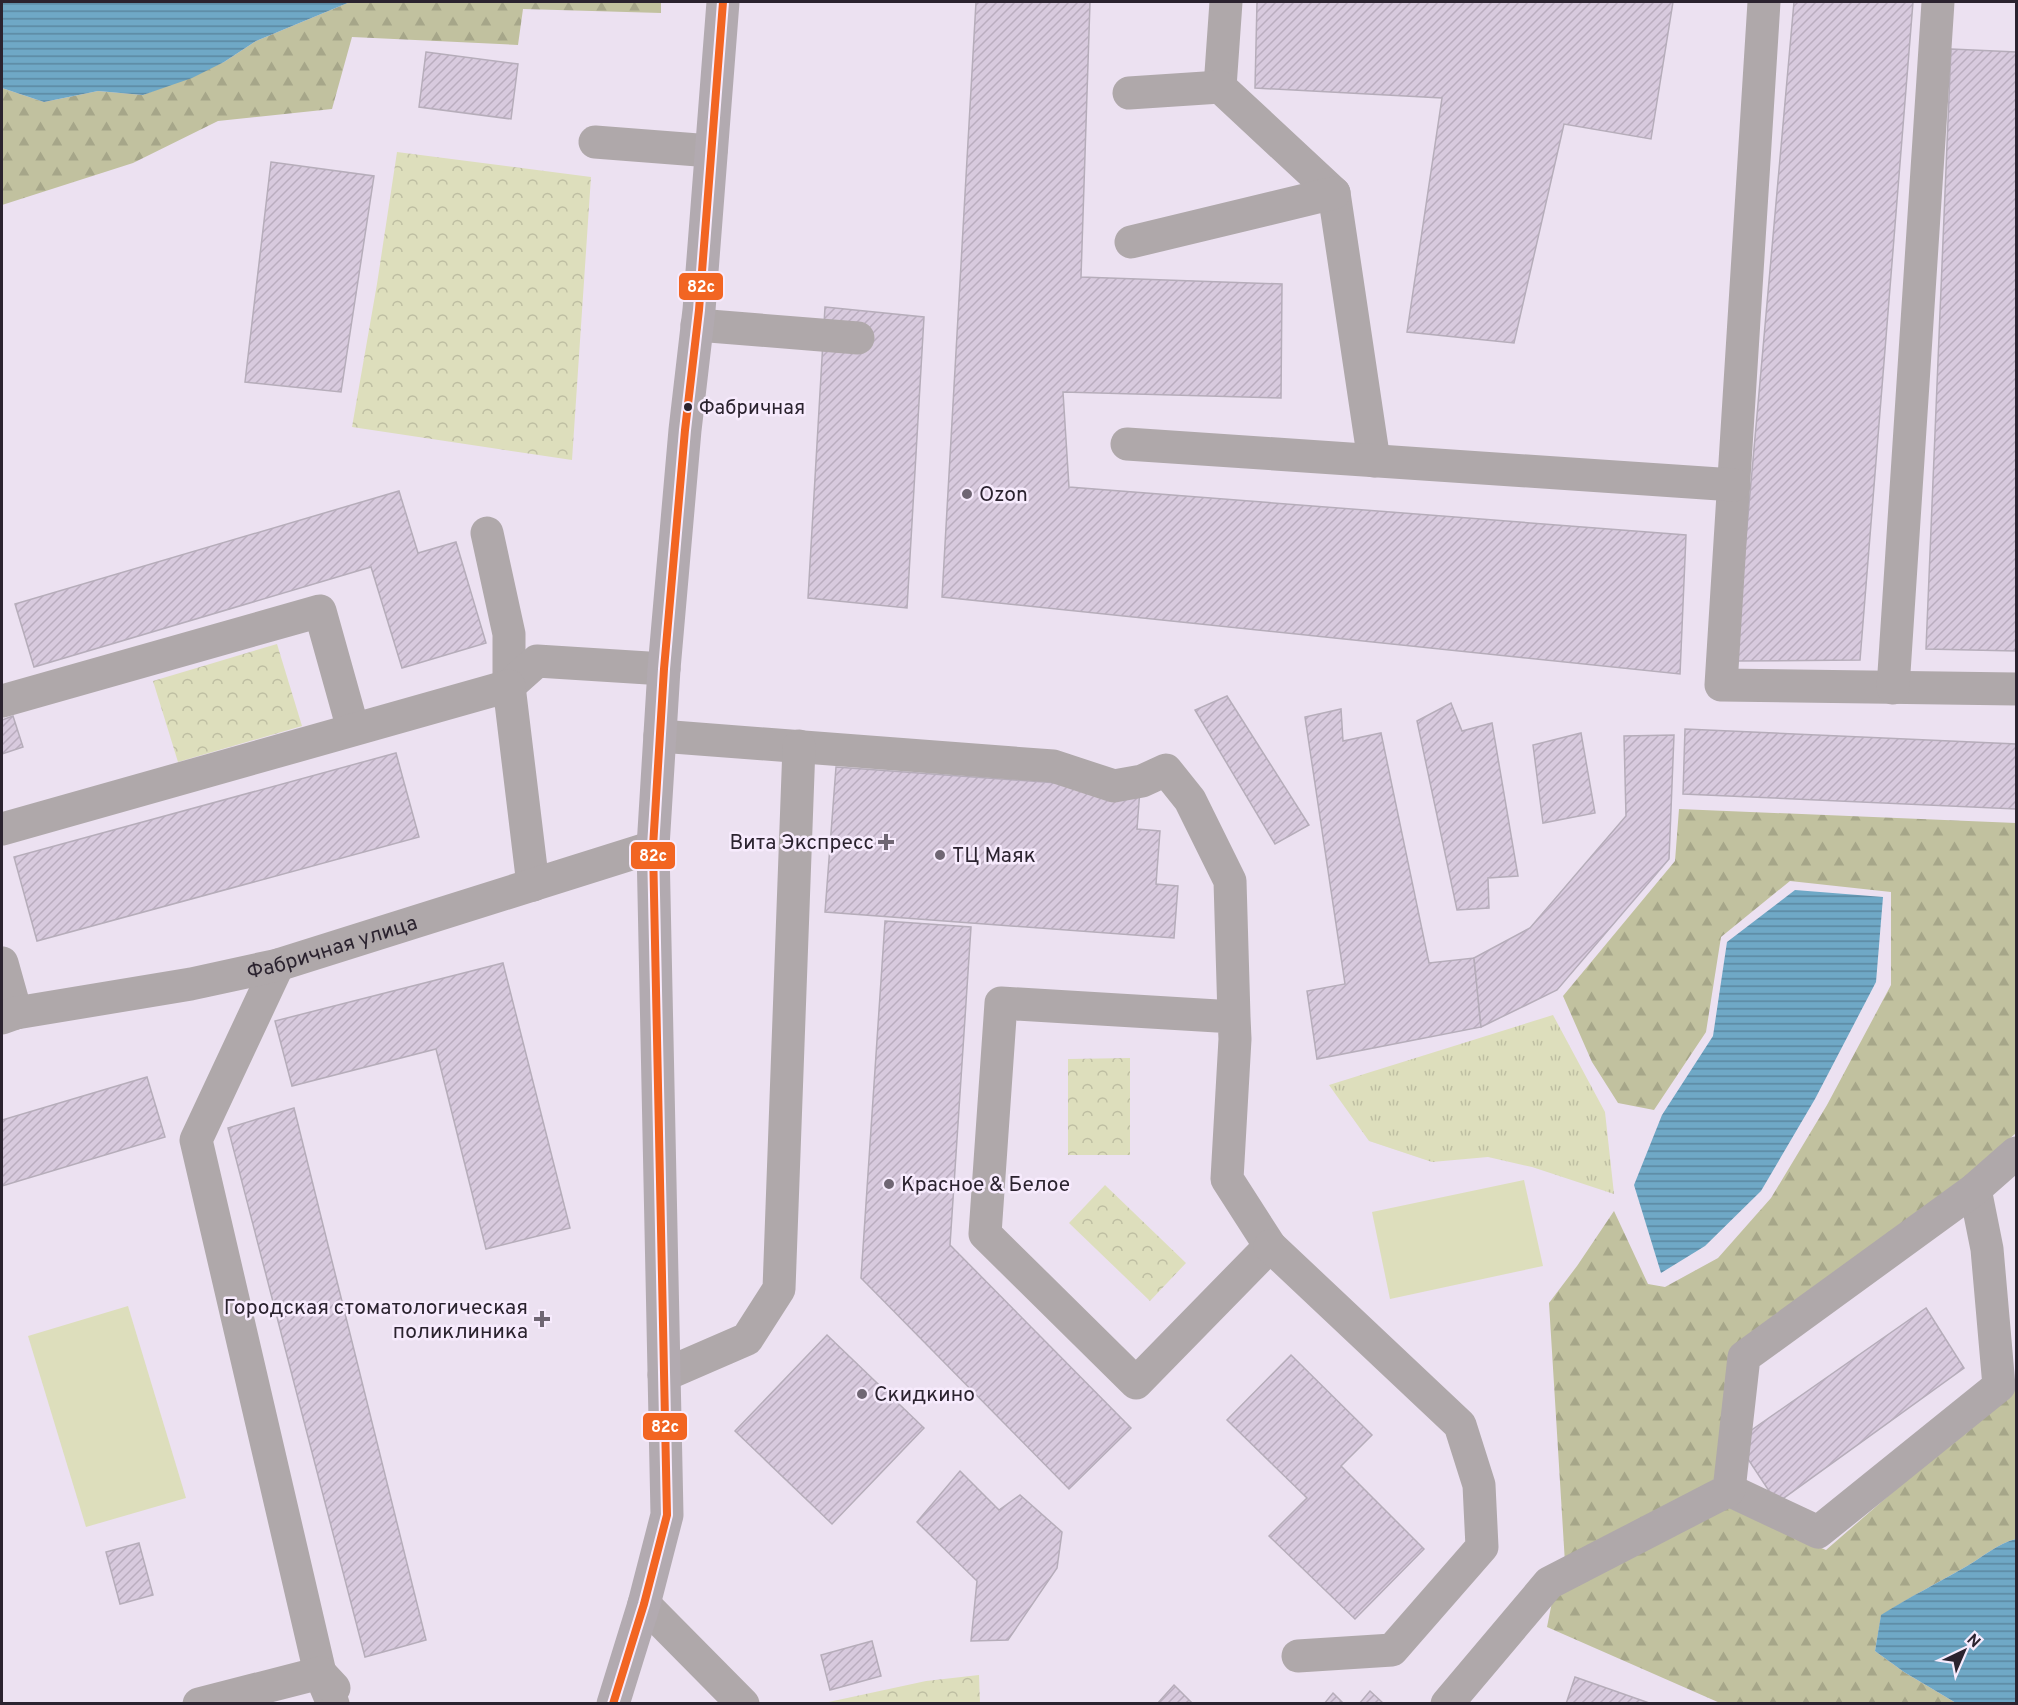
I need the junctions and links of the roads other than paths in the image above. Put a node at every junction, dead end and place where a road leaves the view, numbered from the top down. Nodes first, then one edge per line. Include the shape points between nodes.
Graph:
1 (723, 2) edge
2 (1226, 2) edge
3 (1764, 2) edge
4 (1938, 2) edge
5 (1220, 87) junction
6 (1129, 93) dead end
7 (595, 142) dead end
8 (711, 151) junction
9 (1334, 193) junction
10 (1131, 242) dead end
11 (697, 325) junction
12 (858, 338) dead end
13 (1127, 444) dead end
14 (1374, 461) junction
15 (1734, 485) junction
16 (486, 533) dead end
17 (664, 669) junction
18 (509, 686) junction
19 (1893, 688) junction
20 (2016, 689) edge
21 (2, 701) edge
22 (353, 729) junction
23 (660, 736) junction
24 (798, 746) junction
25 (2, 829) edge
26 (653, 847) junction
27 (532, 885) junction
28 (2, 963) edge
29 (278, 964) junction
30 (9, 1015) edge
31 (1234, 1017) junction
32 (2016, 1153) edge
33 (1975, 1189) junction
34 (1270, 1246) junction
35 (664, 1375) junction
36 (1729, 1490) junction
37 (644, 1604) junction
38 (1298, 1656) dead end
39 (320, 1673) junction
40 (199, 1704) edge
41 (333, 1704) edge
42 (349, 1704) edge
43 (614, 1704) edge
44 (743, 1704) edge
45 (1447, 1704) edge

1 - 8 main road
2 - 5 street
3 - 15 street
4 - 19 street
5 - 6 street
5 - 9 street
7 - 8 street
8 - 11 main road
9 - 10 street
9 - 14 street
11 - 12 street
11 - 17 main road
13 - 14 street
14 - 15 street
15 - 19 street via 1721,685
16 - 18 street via 509,634
17 - 18 street via 537,661
17 - 23 main road
18 - 22 street
18 - 27 street
19 - 20 street
21 - 22 street via 320,611
22 - 25 street
23 - 24 street
23 - 26 main road
24 - 31 street via 1053,766 1113,786 1142,781 1166,770 1190,800 1230,881
24 - 35 street via 779,1289 747,1339
26 - 27 street, Фабричная улица
26 - 35 main road
27 - 29 street, Фабричная улица
28 - 30 street
29 - 30 street, Фабричная улица via 191,984
29 - 39 street via 196,1140
31 - 34 street via 1227,1179
31 - 34 street via 1001,1003 985,1234 1136,1383
32 - 33 street
33 - 36 street via 1744,1357
33 - 36 street via 1987,1249 2000,1386 1818,1532
34 - 38 street via 1460,1425 1479,1485 1482,1546 1392,1650
35 - 37 main road via 667,1515
36 - 45 street via 1549,1583
37 - 43 main road
37 - 44 street
39 - 40 street
39 - 41 street
39 - 42 street

